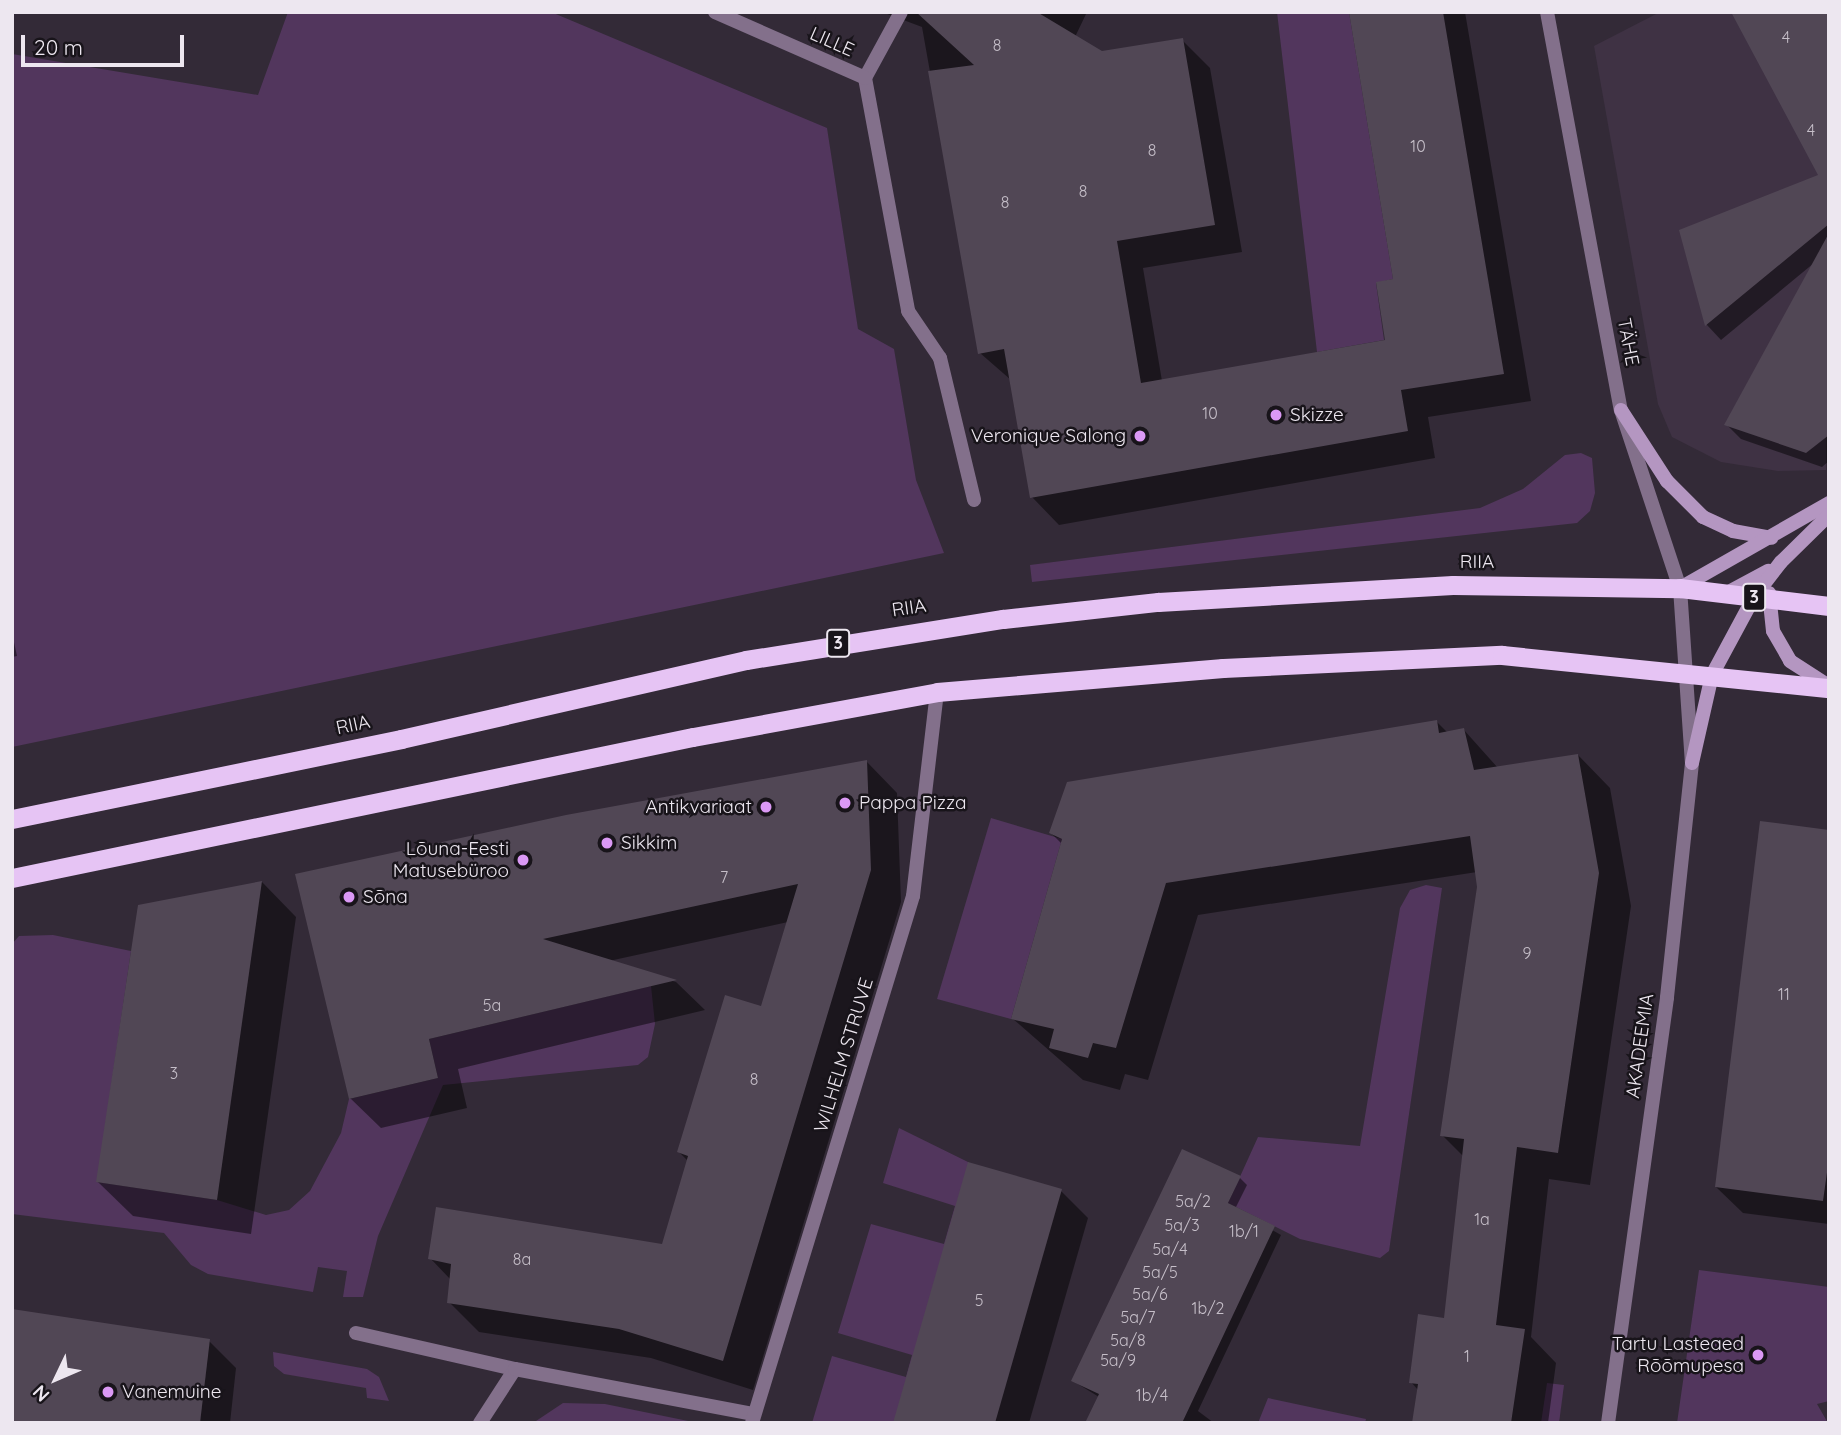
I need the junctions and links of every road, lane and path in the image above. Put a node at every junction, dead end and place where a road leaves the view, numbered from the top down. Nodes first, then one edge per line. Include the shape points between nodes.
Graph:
1 (715, 12) edge
2 (901, 12) edge
3 (1547, 12) edge
4 (865, 78) junction
5 (1621, 410) junction
6 (974, 500) dead end
7 (1829, 503) edge
8 (1829, 515) edge
9 (1771, 538) junction
10 (1781, 562) junction
11 (1680, 588) junction
12 (1725, 594) junction
13 (1760, 598) junction
14 (1829, 606) edge
15 (1686, 673) junction
16 (1712, 675) junction
17 (1829, 687) edge
18 (937, 692) junction
19 (1692, 763) junction
20 (12, 818) edge
21 (12, 878) edge
22 (356, 1333) dead end
23 (515, 1369) junction
24 (753, 1418) edge
25 (480, 1423) edge
26 (1608, 1423) edge

1 - 4 street, LILLE
2 - 4 street, LILLE
3 - 5 street, TÄHE
4 - 6 street via 908,311 940,358
5 - 9 main road via 1667,481 1703,517 1734,531
5 - 11 street, TÄHE
7 - 9 main road
8 - 10 main road
9 - 11 main road
10 - 12 main road
10 - 13 main road
11 - 12 highway, RIIA / 3
11 - 15 street, TÄHE
11 - 20 highway, RIIA / 3 via 1453,585 1158,602 889,634 746,660 401,739
12 - 13 highway, RIIA / 3
13 - 14 highway, RIIA / 3
13 - 16 main road
13 - 17 main road via 1790,661
15 - 16 highway
15 - 18 highway via 1502,654 1223,668
15 - 19 street, AKADEEMIA
16 - 17 highway
16 - 19 main road
18 - 21 highway via 693,737
18 - 24 street, WILHELM STRUVE via 913,895
19 - 26 street, AKADEEMIA via 1667,998
22 - 23 street
23 - 24 street
23 - 25 street

